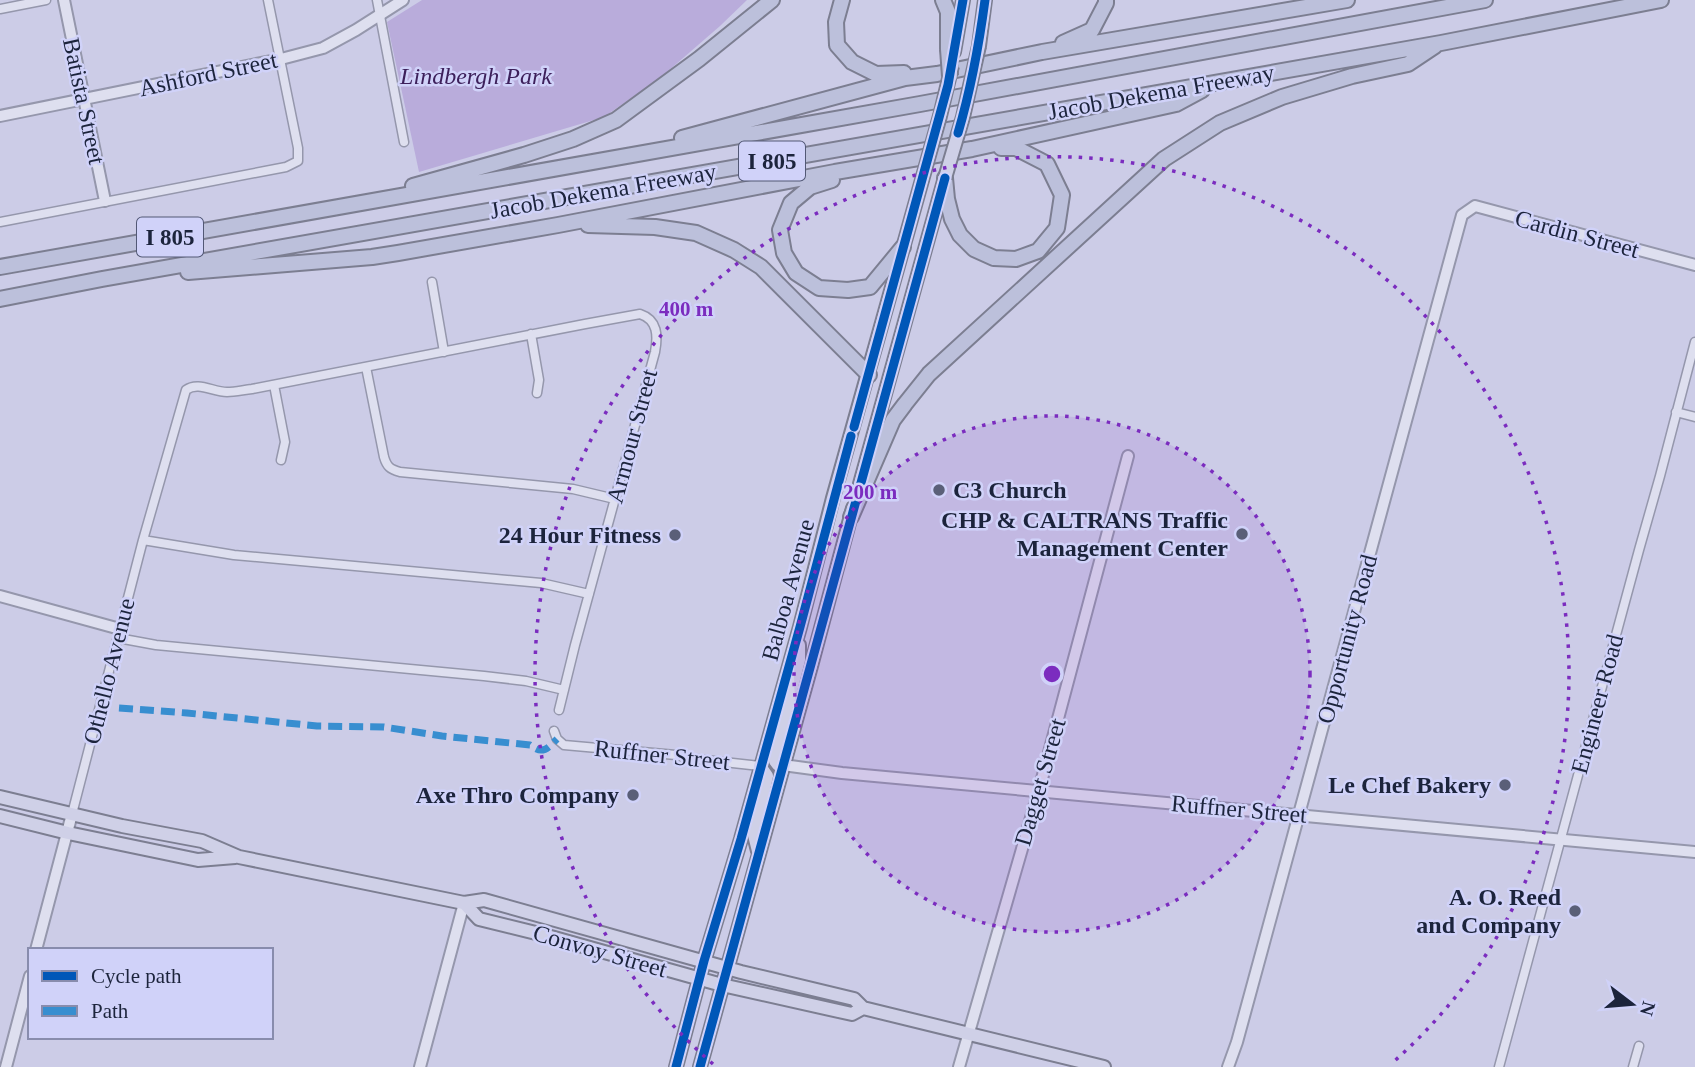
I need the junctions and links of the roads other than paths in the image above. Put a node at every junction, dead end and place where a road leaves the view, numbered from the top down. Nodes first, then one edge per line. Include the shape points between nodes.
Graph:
1 (46, 0) edge
2 (64, 0) edge
3 (268, 0) edge
4 (377, 0) edge
5 (403, 0) edge
6 (772, 0) edge
7 (842, 0) edge
8 (943, 0) edge
9 (963, 0) edge
10 (985, 0) edge
11 (1106, 0) edge
12 (1347, 0) edge
13 (1485, 0) edge
14 (1661, 0) edge
15 (0, 9) edge
16 (380, 15) junction
17 (1441, 43) junction
18 (951, 50) junction
19 (1042, 52) junction
20 (281, 59) junction
21 (943, 75) junction
22 (1214, 83) junction
23 (84, 99) junction
24 (0, 116) edge
25 (404, 142) dead end
26 (972, 149) junction
27 (589, 163) junction
28 (876, 166) junction
29 (945, 178) junction
30 (105, 201) junction
31 (341, 207) junction
32 (1462, 215) joint
33 (0, 222) edge
34 (558, 225) junction
35 (903, 247) junction
36 (1695, 265) edge
37 (0, 267) edge
38 (102, 279) junction
39 (432, 282) dead end
40 (0, 299) edge
41 (531, 334) junction
42 (1695, 342) edge
43 (444, 352) junction
44 (366, 367) junction
45 (869, 375) junction
46 (274, 385) junction
47 (537, 393) dead end
48 (1676, 412) junction
49 (1695, 417) edge
50 (1128, 456) dead end
51 (281, 460) dead end
52 (615, 499) junction
53 (850, 517) junction
54 (143, 540) junction
55 (589, 594) junction
56 (0, 596) edge
57 (800, 627) junction
58 (119, 634) junction
59 (564, 690) junction
60 (559, 710) dead end
61 (554, 731) dead end
62 (783, 765) junction
63 (760, 766) junction
64 (1039, 790) junction
65 (0, 797) edge
66 (72, 814) junction
67 (1298, 815) junction
68 (0, 816) edge
69 (68, 833) junction
70 (1561, 839) junction
71 (1695, 852) edge
72 (759, 855) junction
73 (239, 857) junction
74 (464, 904) junction
75 (37, 948) edge
76 (704, 961) junction
77 (726, 968) junction
78 (700, 979) junction
79 (28, 984) edge
80 (722, 985) junction
81 (863, 1008) junction
82 (968, 1035) junction
83 (1639, 1046) dead end
84 (1230, 1065) edge
85 (6, 1067) edge
86 (420, 1067) edge
87 (676, 1067) edge
88 (700, 1067) edge
89 (959, 1067) edge
90 (1104, 1067) edge
91 (1499, 1067) edge
92 (1633, 1067) edge

1 - 15 street
2 - 23 street, Batista Street
3 - 20 street
4 - 16 street
5 - 16 street, Ashford Street
6 - 31 highway via 616,120 524,155
7 - 21 highway via 836,22 837,45 852,62 876,74
8 - 18 highway
9 - 18 main road
10 - 29 main road, Balboa Avenue, bridge via 979,46
11 - 19 highway via 1091,30
12 - 19 highway
13 - 27 highway, Jacob Dekema Freeway / I 805
14 - 17 highway, Jacob Dekema Freeway / I 805
16 - 20 street, Ashford Street via 323,48
16 - 25 street
17 - 22 highway, Jacob Dekema Freeway / I 805
17 - 53 highway via 1408,64 1282,97 1220,123 1164,159 929,374 893,420
18 - 21 highway, bridge
19 - 21 highway
20 - 23 street, Ashford Street
20 - 30 street via 298,161
21 - 27 highway via 905,78
21 - 35 main road, Balboa Avenue, bridge
22 - 26 highway via 1176,104
22 - 38 highway, Jacob Dekema Freeway / I 805
23 - 24 street, Ashford Street
23 - 30 street, Batista Street
26 - 28 highway
26 - 29 highway via 1016,148 1048,164 1062,194 1057,228 1038,251 1016,259 994,258 974,249 960,236 952,219
27 - 31 highway, Jacob Dekema Freeway / I 805
28 - 34 highway
28 - 35 highway via 810,187 791,203 780,230 784,253 796,274 820,288 848,290 870,287
29 - 53 main road, Balboa Avenue
30 - 33 street
31 - 37 highway, Jacob Dekema Freeway / I 805
32 - 36 street, Cardin Street via 1475,206
32 - 67 street, Opportunity Road
34 - 38 highway via 372,257
34 - 45 highway via 655,227 696,233 734,250 761,267
35 - 45 main road, Balboa Avenue
38 - 40 highway, Jacob Dekema Freeway / I 805
39 - 43 street
41 - 43 street
41 - 47 street
41 - 52 street, Armour Street via 640,314 654,324 657,340
42 - 48 street, Engineer Road
43 - 44 street
44 - 46 street
44 - 52 street via 388,468 573,489
45 - 57 main road, Balboa Avenue
46 - 51 street via 285,442
46 - 54 street, Othello Avenue via 224,392 190,386 184,393
48 - 49 street
48 - 70 street, Engineer Road
50 - 64 street, Dagget Street
52 - 55 street, Armour Street
53 - 62 main road, Balboa Avenue
54 - 55 street via 234,555 541,583
54 - 58 street, Othello Avenue
55 - 59 street, Armour Street
56 - 58 street
57 - 62 main road via 799,660 775,752 775,761
57 - 63 main road, Balboa Avenue
58 - 59 street via 156,645 484,676
58 - 66 street, Othello Avenue
59 - 60 street, Armour Street
61 - 63 street, Ruffner Street via 564,745
62 - 64 street, Ruffner Street
62 - 72 main road, Balboa Avenue
63 - 72 main road via 767,776 754,835
63 - 76 main road, Balboa Avenue
64 - 67 street, Ruffner Street
64 - 82 street, Dagget Street
65 - 66 main road, Convoy Street
66 - 69 street, Othello Avenue
66 - 73 main road, Convoy Street via 202,841
67 - 70 street, Ruffner Street
67 - 84 street, Opportunity Road
68 - 69 main road, Convoy Street
69 - 73 main road, Convoy Street via 198,860
69 - 75 street, Othello Avenue
70 - 71 street, Ruffner Street
70 - 91 street, Engineer Road
72 - 77 main road, Balboa Avenue
73 - 74 main road, Convoy Street
74 - 76 main road, Convoy Street via 484,900
74 - 78 main road, Convoy Street via 479,919
74 - 86 street
76 - 77 main road, Convoy Street
76 - 78 main road, Balboa Avenue
77 - 80 main road, Balboa Avenue
77 - 81 main road, Convoy Street via 855,999
78 - 80 main road, Convoy Street
78 - 87 main road, Balboa Avenue
79 - 85 street
80 - 81 main road, Convoy Street via 852,1014
80 - 88 main road, Balboa Avenue
81 - 82 main road, Convoy Street
82 - 89 street, Dagget Street
82 - 90 main road, Convoy Street
83 - 92 street

